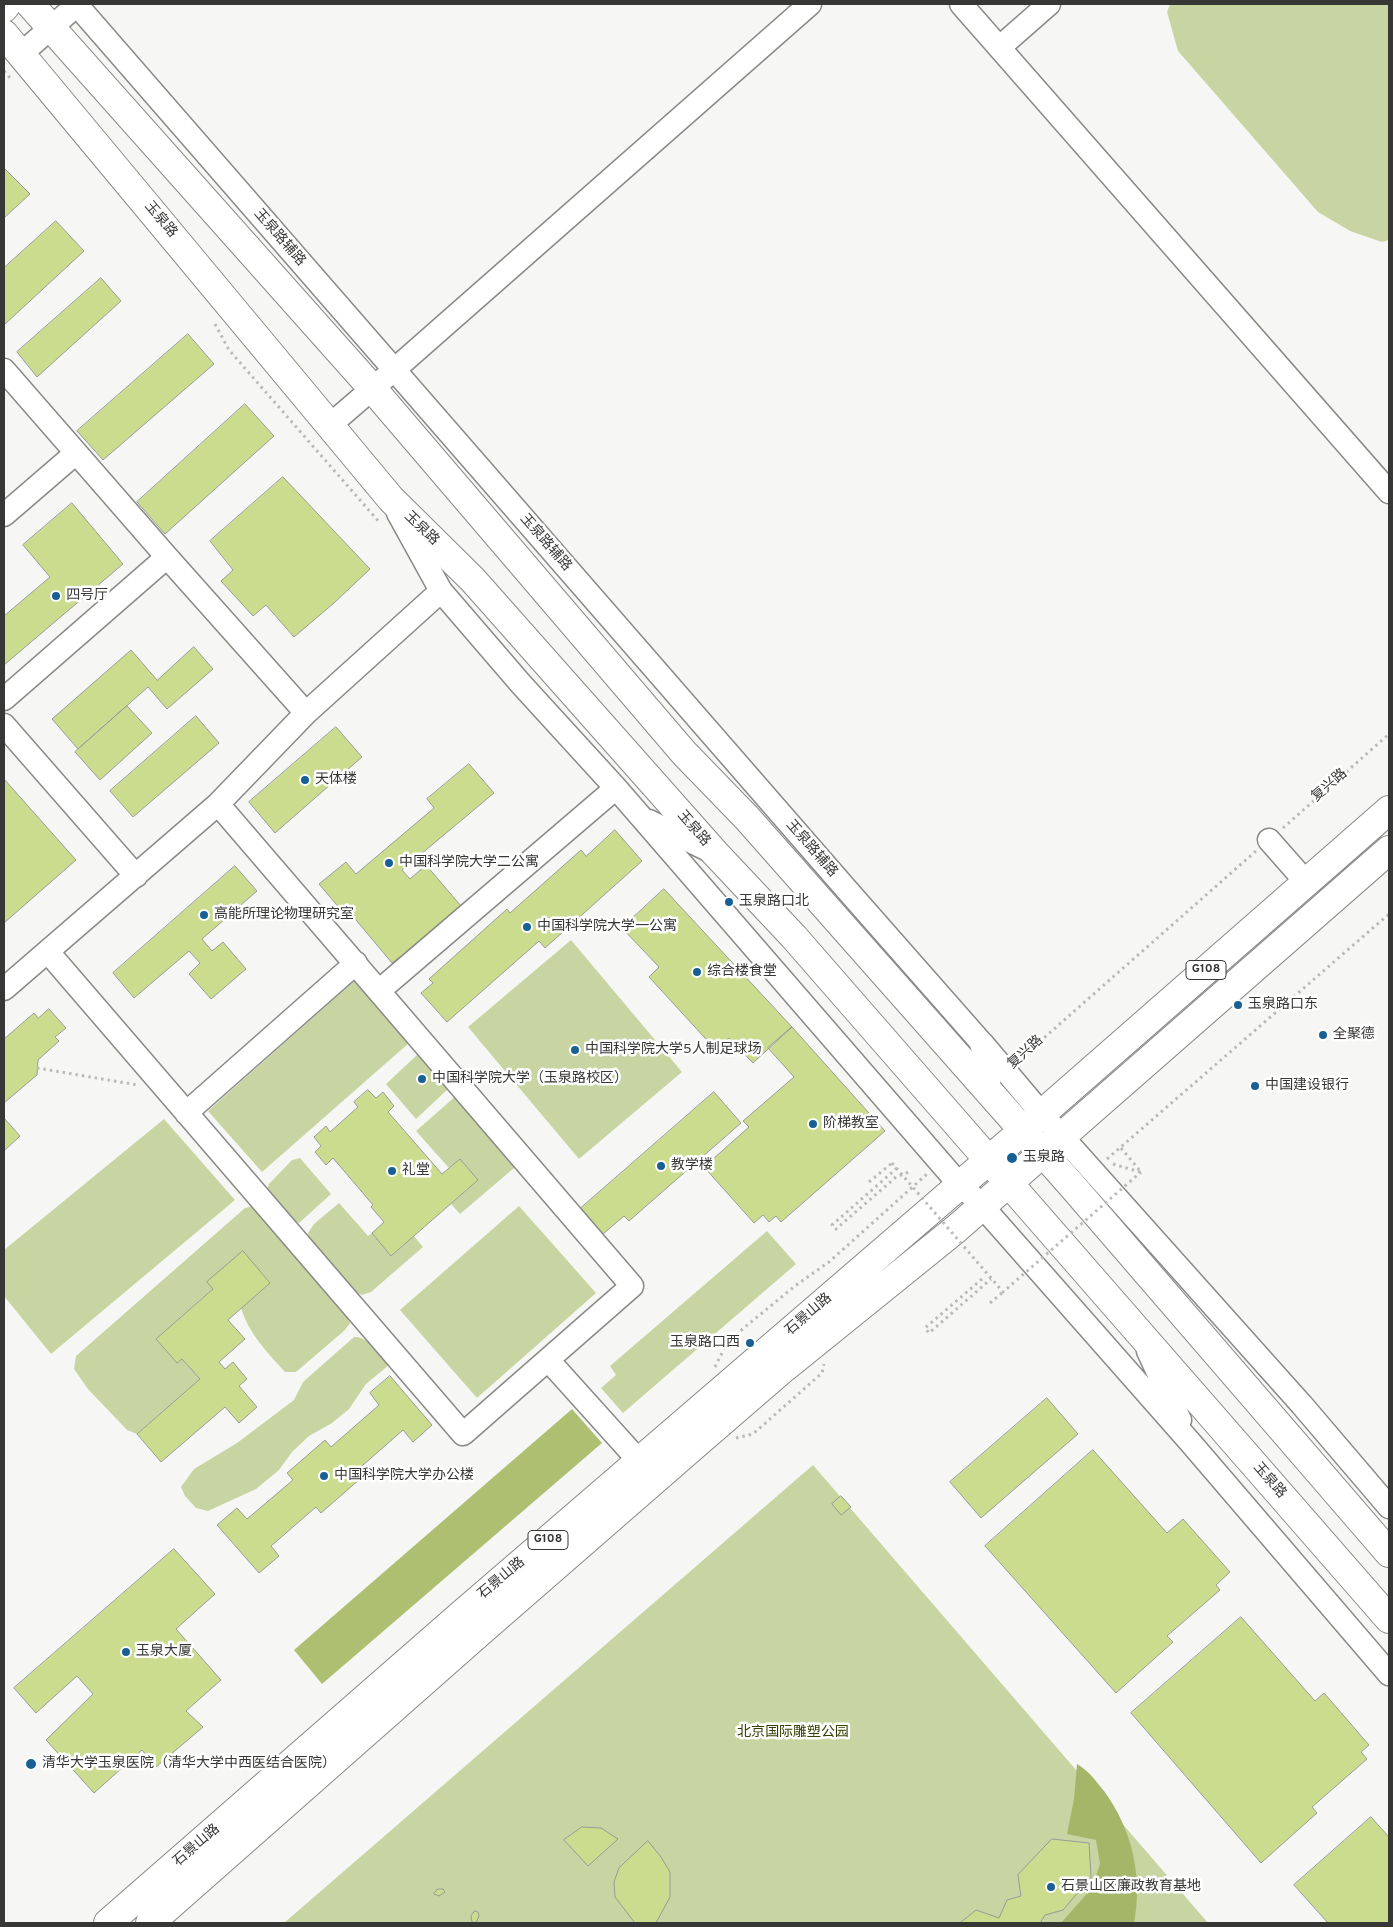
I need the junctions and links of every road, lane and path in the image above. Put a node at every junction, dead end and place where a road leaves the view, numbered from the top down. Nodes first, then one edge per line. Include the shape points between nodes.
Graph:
1 (7, 4) edge
2 (30, 4) edge
3 (77, 4) edge
4 (810, 4) edge
5 (961, 4) edge
6 (1049, 4) edge
7 (4, 8) edge
8 (51, 26) junction
9 (12, 44) edge
10 (1000, 47) junction
11 (4, 370) edge
12 (394, 370) junction
13 (372, 388) junction
14 (330, 424) junction
15 (76, 453) junction
16 (1389, 492) edge
17 (391, 499) junction
18 (4, 515) edge
19 (167, 557) junction
20 (440, 592) junction
21 (4, 699) edge
22 (306, 713) junction
23 (4, 725) edge
24 (1389, 734) edge
25 (616, 788) junction
26 (218, 804) junction
27 (1389, 810) edge
28 (639, 816) junction
29 (1269, 840) junction
30 (1389, 850) edge
31 (715, 854) junction
32 (136, 876) junction
33 (1306, 882) junction
34 (1389, 914) edge
35 (48, 952) junction
36 (356, 963) junction
37 (4, 989) edge
38 (380, 990) junction
39 (980, 1041) junction
40 (37, 1068) dead end
41 (1007, 1071) junction
42 (166, 1090) junction
43 (990, 1093) junction
44 (186, 1113) junction
45 (1031, 1121) junction
46 (1052, 1145) junction
47 (1121, 1148) junction
48 (989, 1160) junction
49 (941, 1162) junction
50 (897, 1168) junction
51 (1102, 1168) junction
52 (908, 1172) dead end
53 (1141, 1172) junction
54 (869, 1182) dead end
55 (1009, 1182) junction
56 (960, 1184) junction
57 (982, 1206) junction
58 (982, 1279) dead end
59 (991, 1279) junction
60 (1003, 1292) junction
61 (990, 1303) dead end
62 (1140, 1332) junction
63 (1248, 1345) junction
64 (549, 1361) junction
65 (712, 1371) dead end
66 (1190, 1442) junction
67 (1298, 1448) junction
68 (640, 1462) junction
69 (1389, 1507) edge
70 (1389, 1552) edge
71 (1389, 1619) edge
72 (1389, 1674) edge
73 (108, 1923) edge
74 (150, 1923) edge

1 - 7 main road
2 - 8 main road
3 - 8 street
3 - 12 street, 玉泉路辅路
4 - 12 street
5 - 10 street
6 - 10 street
8 - 9 street
8 - 13 main road
9 - 14 main road, 玉泉路
10 - 16 street
11 - 15 street
12 - 13 street
12 - 39 street, 玉泉路辅路
13 - 14 street
13 - 43 main road via 684,753 747,818
14 - 17 main road, 玉泉路
15 - 18 street
15 - 19 street
17 - 20 street
17 - 31 main road, 玉泉路 via 473,580
19 - 21 street
19 - 22 street
20 - 22 street
20 - 25 street
22 - 26 street
23 - 32 street
24 - 29 path, 复兴路
25 - 28 street
25 - 38 street
26 - 32 street
26 - 36 street
27 - 33 main road, G108
28 - 31 street
28 - 49 street
29 - 33 street
29 - 41 path, 复兴路
30 - 46 main road, G108
31 - 48 main road, 玉泉路 via 794,937
32 - 35 street
33 - 45 main road, G108
34 - 47 path
35 - 37 street
35 - 42 street
36 - 38 street
36 - 44 street
38 - 64 street via 632,1286
39 - 41 street
39 - 43 street, 玉泉路辅路 via 987,1063
40 - 42 path
41 - 45 street
42 - 44 street
43 - 45 main road
44 - 64 street via 462,1434
45 - 46 main road
45 - 48 main road, G108
46 - 51 street
46 - 55 main road, G108
46 - 67 main road
47 - 51 path
47 - 53 path
48 - 55 main road, 玉泉路
48 - 56 main road, 石景山路 / G108
49 - 56 street
49 - 65 path via 829,1262 728,1341
50 - 52 path via 832,1225 836,1229 896,1177
50 - 54 path, bridge via 892,1163
50 - 59 path, bridge
51 - 53 path
51 - 63 street
53 - 60 path, bridge
55 - 57 main road, 石景山路 / G108
55 - 62 main road, 玉泉路
56 - 57 street
56 - 68 main road, 石景山路 / G108
57 - 66 street
57 - 74 main road, 石景山路 / G108 via 784,1368
58 - 59 path via 925,1328 929,1333
59 - 60 path, bridge
60 - 61 path
62 - 66 street
62 - 71 main road, 玉泉路
63 - 67 street
63 - 69 street
64 - 68 street
66 - 72 street
67 - 70 main road
68 - 73 main road, 石景山路 / G108

